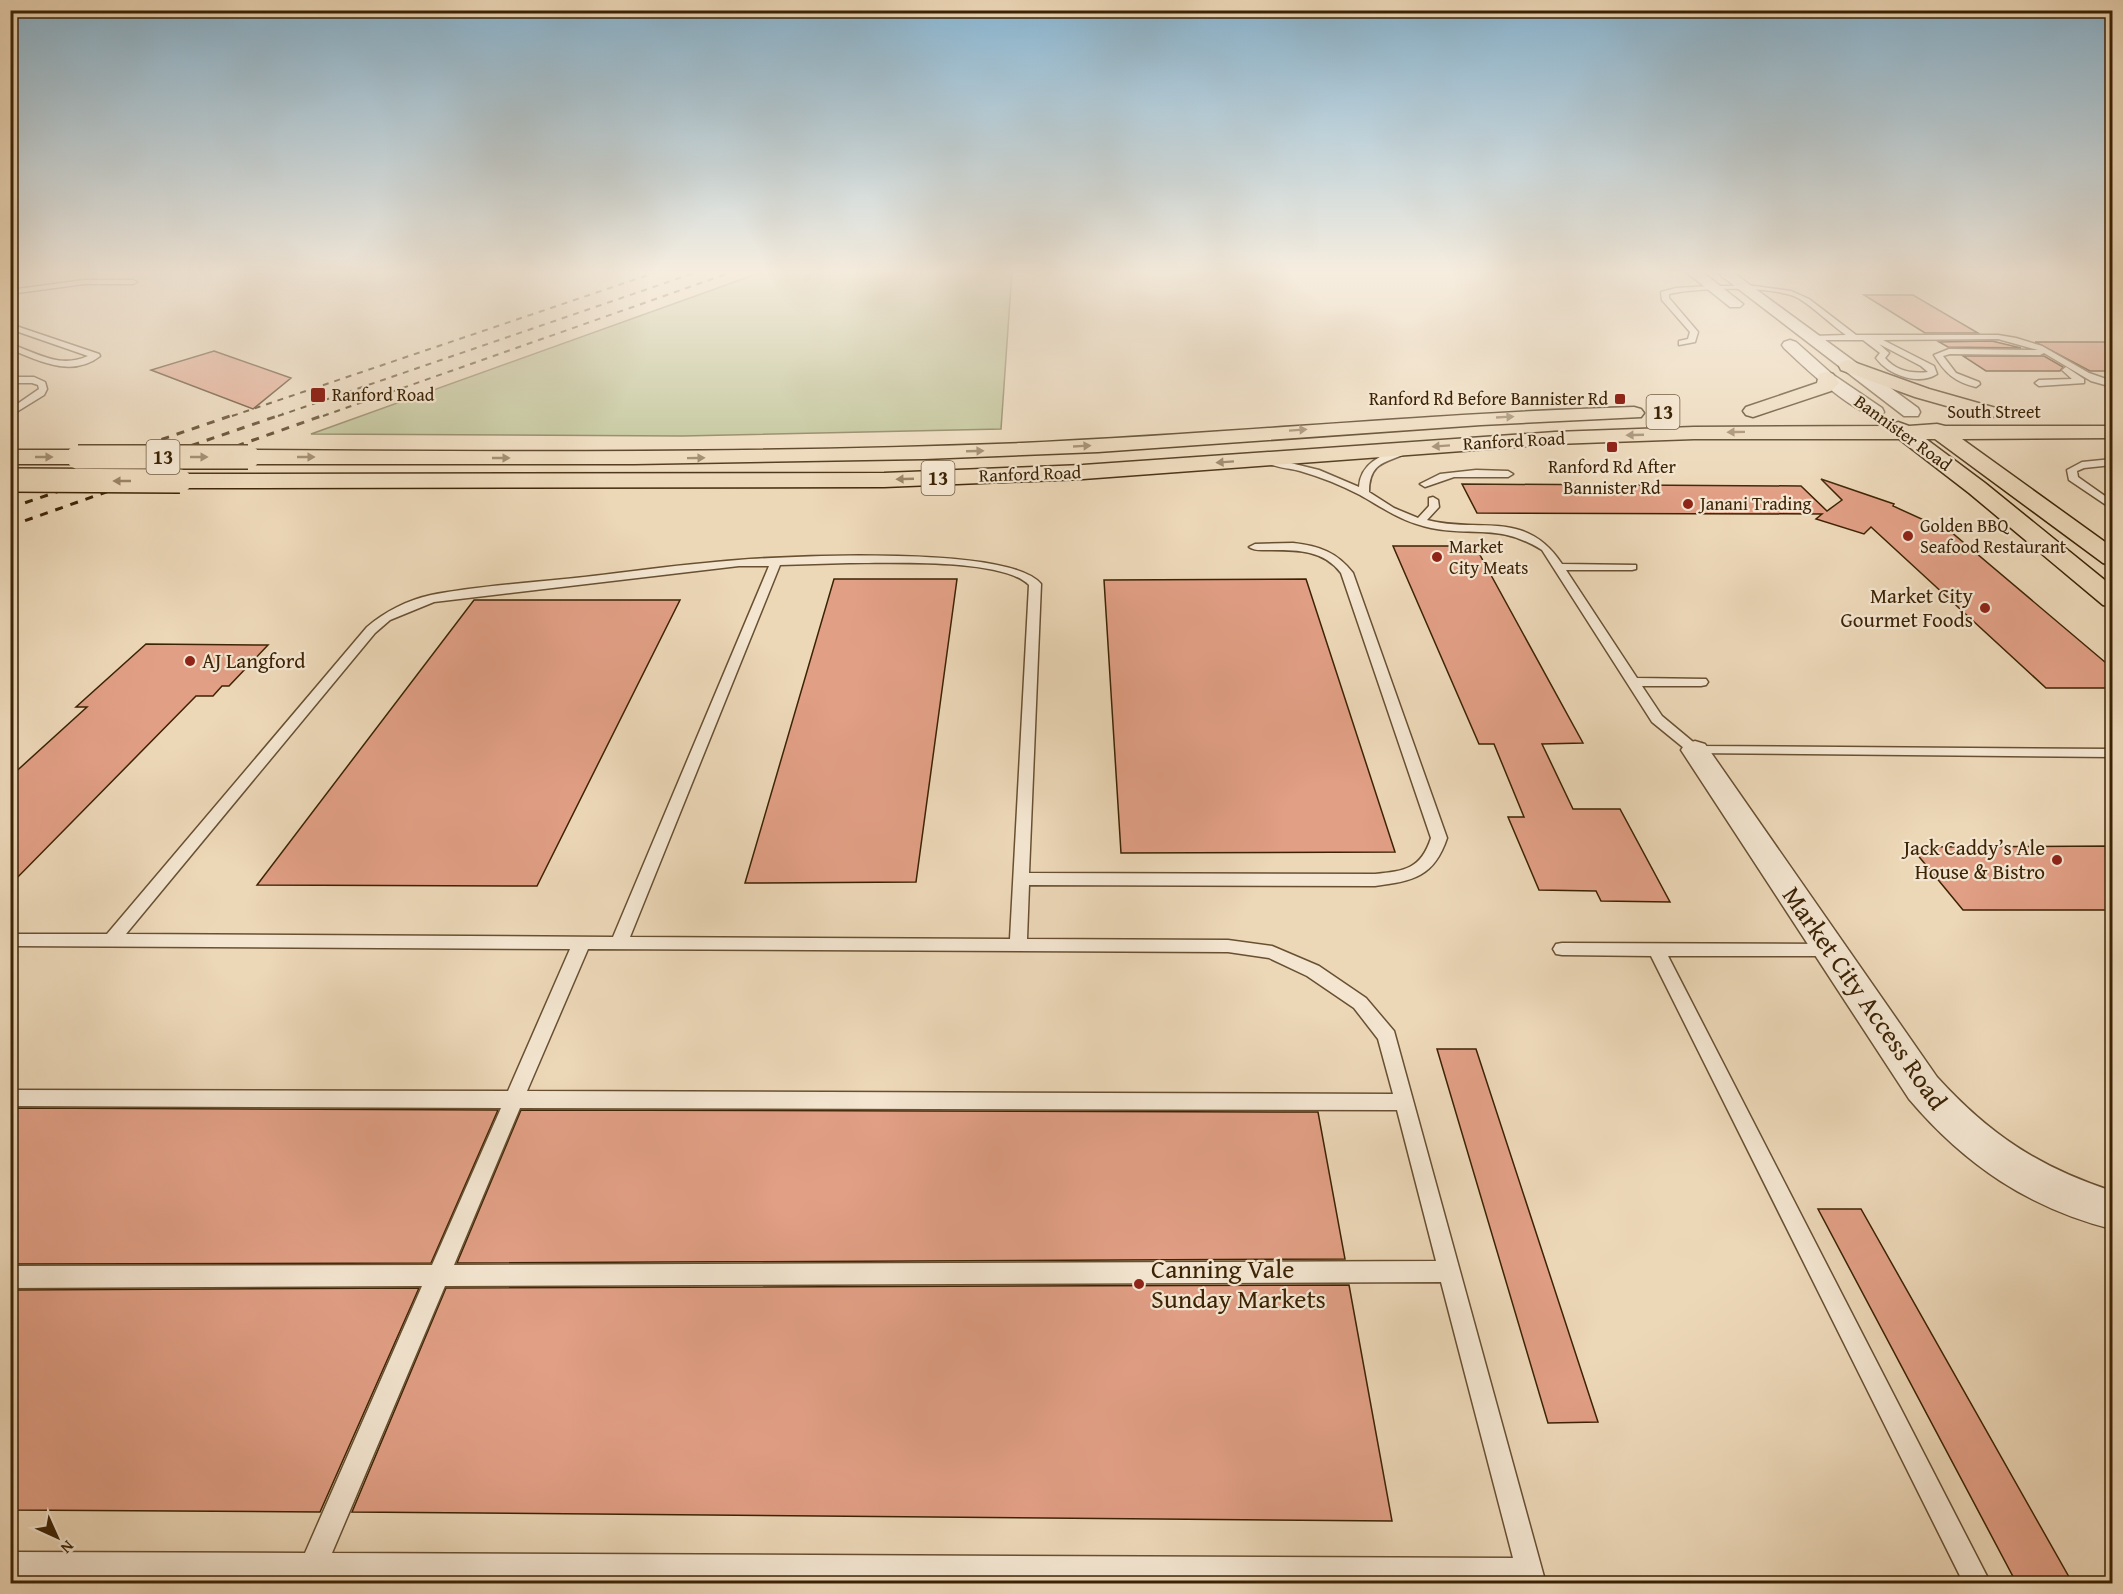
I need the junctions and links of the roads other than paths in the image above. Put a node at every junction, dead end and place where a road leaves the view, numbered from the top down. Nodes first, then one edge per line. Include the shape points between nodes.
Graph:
1 (67, 345) edge
2 (1788, 345) edge
3 (1822, 345) edge
4 (1878, 345) edge
5 (2030, 345) edge
6 (10, 346) edge
7 (1889, 351) junction
8 (2050, 355) junction
9 (1848, 366) junction
10 (1826, 378) junction
11 (10, 380) edge
12 (2040, 383) dead end
13 (1976, 384) dead end
14 (2112, 384) edge
15 (29, 401) junction
16 (10, 406) edge
17 (1754, 411) junction
18 (1656, 412) dead end
19 (1732, 412) dead end
20 (1838, 412) dead end
21 (1875, 412) junction
22 (1911, 412) junction
23 (10, 413) edge
24 (1810, 422) junction
25 (1903, 432) junction
26 (1940, 432) junction
27 (2068, 432) junction
28 (2112, 432) edge
29 (1412, 447) junction
30 (10, 456) edge
31 (1264, 459) junction
32 (2112, 462) edge
33 (1508, 474) dead end
34 (1985, 479) junction
35 (10, 480) edge
36 (1425, 484) dead end
37 (1364, 493) junction
38 (1433, 501) dead end
39 (2112, 506) edge
40 (1420, 522) junction
41 (1255, 547) dead end
42 (2112, 558) edge
43 (776, 562) junction
44 (1559, 567) junction
45 (1632, 567) dead end
46 (2112, 599) edge
47 (1633, 682) junction
48 (1701, 682) dead end
49 (1695, 750) junction
50 (2112, 753) edge
51 (1021, 879) junction
52 (10, 940) edge
53 (112, 940) junction
54 (582, 942) junction
55 (619, 943) junction
56 (1018, 945) junction
57 (1562, 949) dead end
58 (1656, 949) junction
59 (1830, 950) junction
60 (10, 1098) edge
61 (514, 1099) junction
62 (1405, 1102) junction
63 (2112, 1210) edge
64 (1450, 1271) junction
65 (438, 1276) junction
66 (10, 1277) edge
67 (10, 1565) edge
68 (309, 1575) edge
69 (1532, 1577) edge
70 (1978, 1584) edge

1 - 6 lane via 96,356 83,363 59,366
2 - 10 street, Bannister Road
3 - 9 street, Bannister Road
4 - 7 lane
5 - 8 lane
7 - 7 lane via 1911,355 1931,368 1933,374 1915,375 1893,369 1880,358
8 - 12 lane via 2081,381
8 - 13 lane via 1995,357 1988,352 1948,351 1938,355 1950,374
8 - 14 lane
9 - 22 street, Bannister Road
9 - 22 main road, South Street via 1922,393 1998,412
10 - 17 main road via 1829,382 1824,387
10 - 21 street, Bannister Road
11 - 15 lane via 42,384 41,393
15 - 16 lane
15 - 23 lane
17 - 19 main road, Ranford Road / 13
17 - 24 main road, Ranford Road / 13
30 -> 18 main road, Ranford Road / 13, bridge via 670,459 842,455 1117,444 1504,417
20 - 21 main road
21 - 22 main road, South Street
21 - 25 main road, Bannister Road
22 - 26 main road, Bannister Road
24 - 25 main road, Ranford Road / 13
24 -> 29 main road, Ranford Road / 13
24 - 34 main road
25 - 26 main road, South Street / 13
25 - 34 main road, Bannister Road
26 - 27 main road, South Street / 13
26 - 34 main road, Bannister Road
27 - 28 main road, South Street / 13
27 - 34 main road via 1997,455
29 - 31 main road, Ranford Road / 13
29 - 37 lane via 1373,464 1363,482
31 -> 35 main road, Ranford Road / 13, bridge via 884,480
31 - 37 lane via 1305,469
32 - 39 lane via 2072,470 2073,478
33 - 36 lane via 1447,476
34 - 42 main road, Bannister Road
34 - 46 main road, Bannister Road
37 - 40 lane via 1399,515
38 - 40 lane via 1434,507
40 - 44 lane via 1516,531 1546,548
41 - 51 lane via 1317,550 1340,561 1439,838 1429,863 1399,877 1375,880
43 - 51 lane via 930,560 1010,570 1035,584
43 - 53 lane via 462,594 431,600 386,617 371,630
43 - 55 lane
44 - 45 lane
44 - 47 lane
47 - 48 lane
47 - 49 lane via 1657,719
49 - 50 lane
49 - 59 street, Market City Access Road
51 - 56 lane
52 - 53 lane
53 - 54 lane
54 - 55 lane
54 - 61 lane
55 - 56 lane
56 - 62 lane via 1228,946 1272,952 1313,971 1360,1003 1387,1036
57 - 58 lane
58 - 59 lane
58 - 70 lane
59 - 63 street, Market City Access Road via 1923,1088 1970,1139 2004,1165 2076,1199
60 - 61 lane
61 - 62 lane
61 - 65 lane
62 - 64 lane
64 - 65 lane
64 - 69 lane
65 - 66 lane
65 - 68 lane
67 - 68 lane
68 - 69 lane

